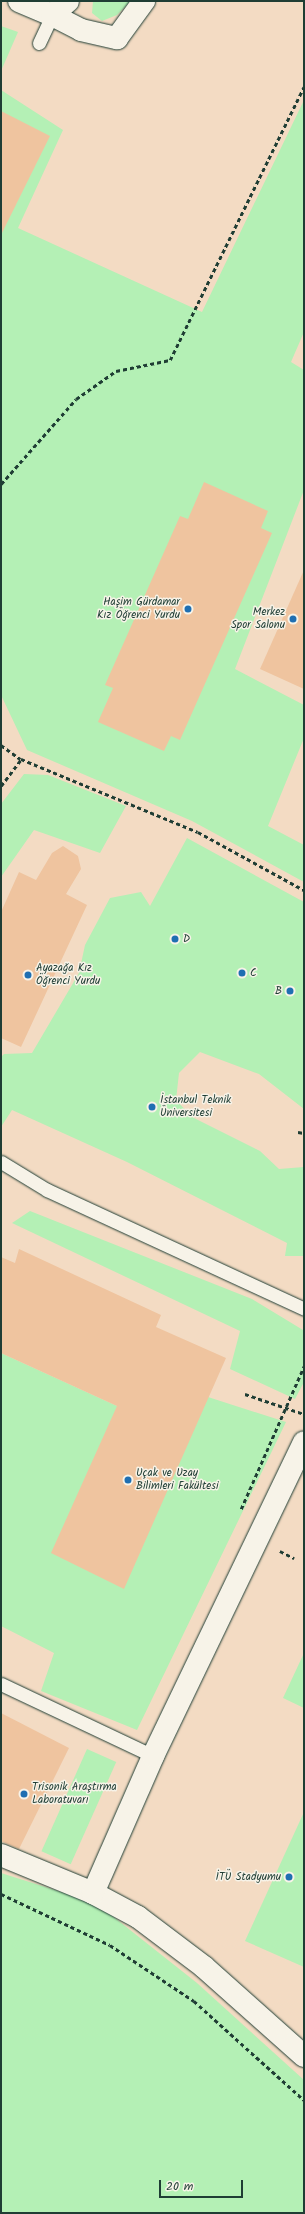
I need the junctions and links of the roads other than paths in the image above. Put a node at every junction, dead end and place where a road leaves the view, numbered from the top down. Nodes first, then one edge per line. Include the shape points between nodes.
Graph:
1 (19, 1) edge
2 (144, 1) edge
3 (60, 8) edge
4 (40, 42) dead end
5 (1, 1162) edge
6 (304, 1309) edge
7 (304, 1442) edge
8 (1, 1684) edge
9 (153, 1756) junction
10 (1, 1855) edge
11 (93, 1893) junction
12 (304, 2056) edge

1 - 3 street
2 - 3 street via 117,38 81,30
3 - 4 lane
5 - 6 lane via 46,1190
7 - 9 street
8 - 9 lane
9 - 11 street
10 - 11 street
11 - 12 street via 138,1917 204,1967

